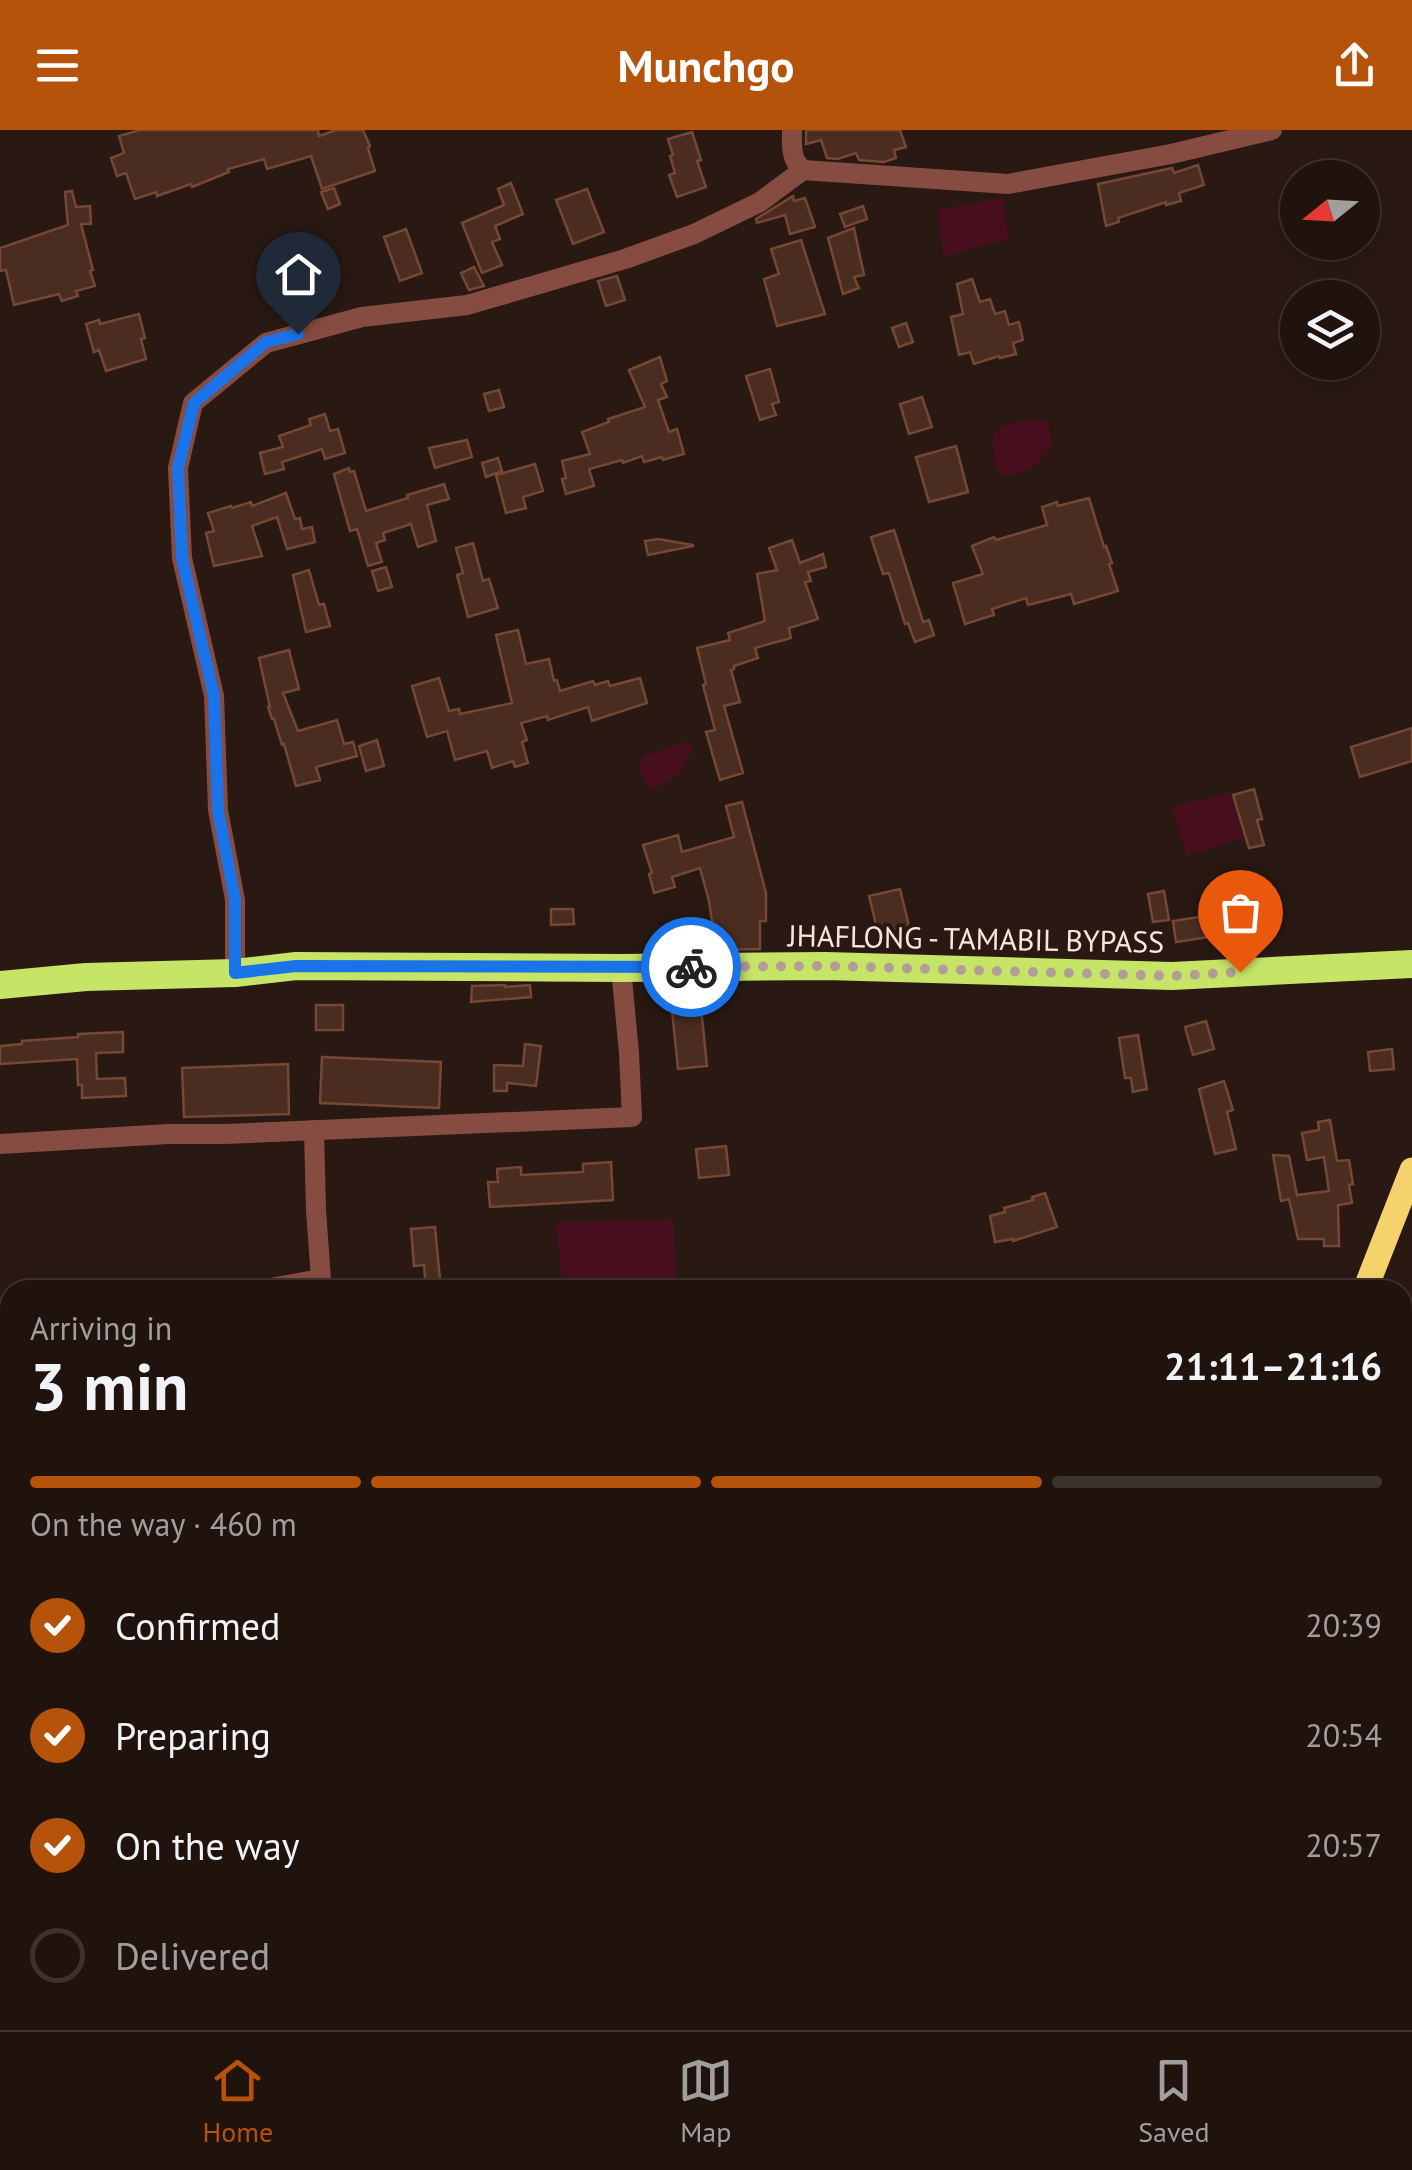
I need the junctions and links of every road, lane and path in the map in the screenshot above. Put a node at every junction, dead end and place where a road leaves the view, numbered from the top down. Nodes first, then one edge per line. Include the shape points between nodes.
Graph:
1 (792, 130) edge
2 (1272, 130) edge
3 (803, 170) junction
4 (1412, 964) edge
5 (621, 968) junction
6 (235, 973) junction
7 (0, 985) edge
8 (314, 1130) junction
9 (0, 1144) edge
10 (1412, 1170) edge
11 (1412, 1204) edge
12 (316, 1280) edge
13 (1370, 1280) edge
14 (1382, 1280) edge

1 - 3 street via 793,157
2 - 3 street via 1008,184
3 - 6 street via 760,202 625,259 467,305 362,317 266,342 194,403 178,468 182,558 214,696 218,810 235,900
4 - 5 highway, JHAFLONG - TAMABIL BYPASS via 1172,976
5 - 6 highway, JHAFLONG - TAMABIL BYPASS via 296,966
5 - 8 street via 632,1117
6 - 7 highway, JHAFLONG - TAMABIL BYPASS
8 - 9 street
8 - 12 street via 322,1279
10 - 13 main road
11 - 14 main road

